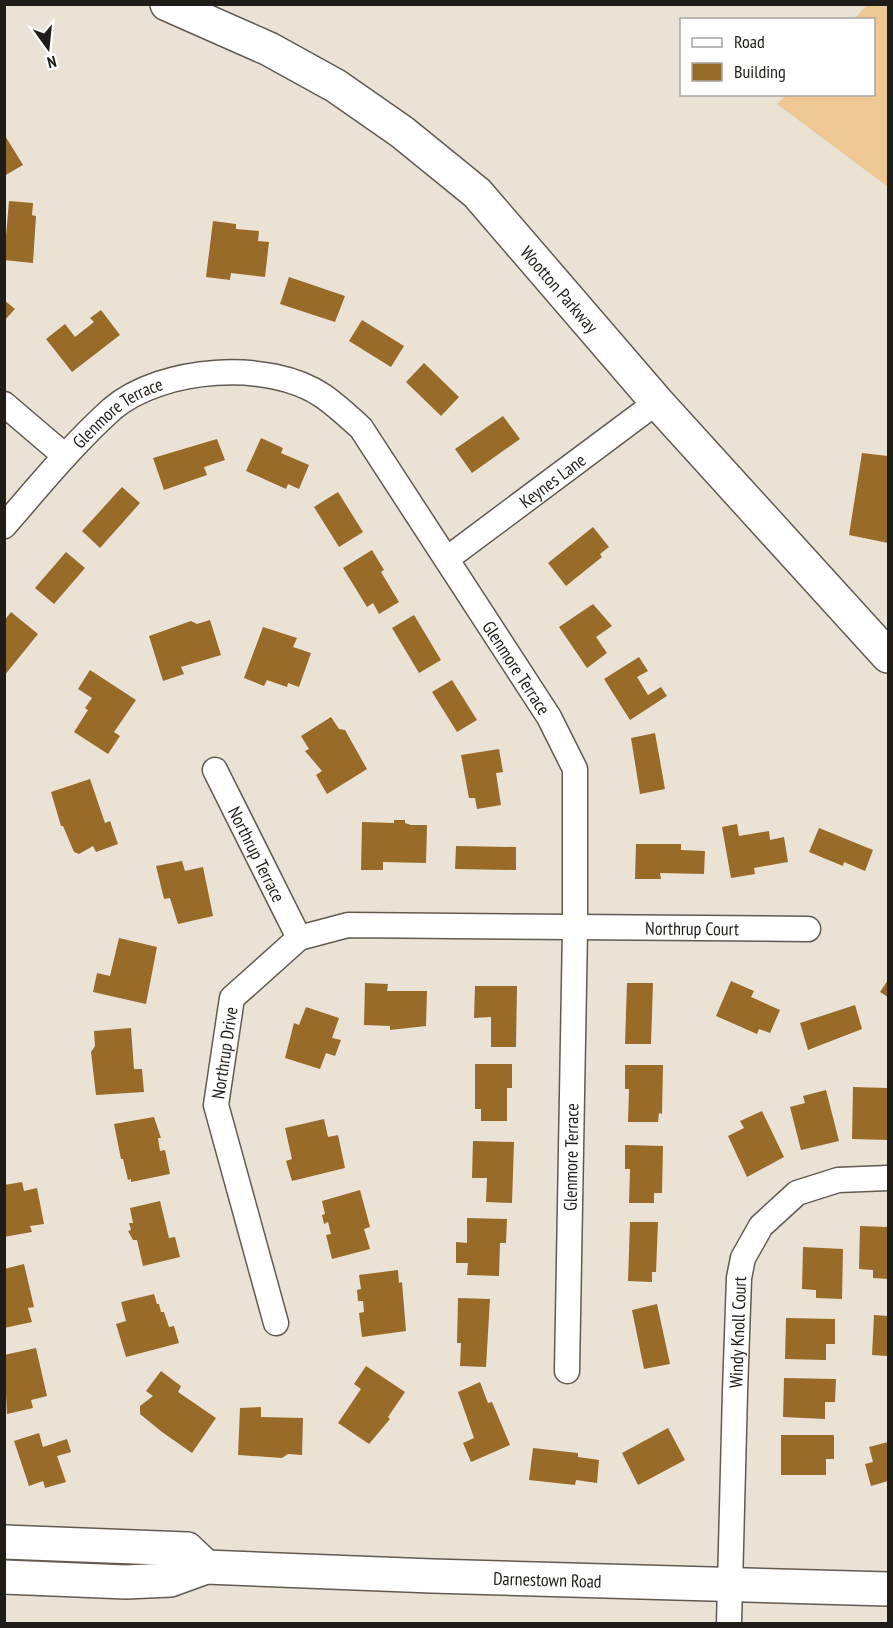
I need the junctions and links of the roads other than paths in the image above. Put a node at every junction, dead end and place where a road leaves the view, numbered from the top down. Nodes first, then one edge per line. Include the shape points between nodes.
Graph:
1 (167, 4) edge
2 (657, 402) junction
3 (4, 404) edge
4 (65, 456) junction
5 (4, 526) edge
6 (448, 558) junction
7 (888, 656) edge
8 (215, 770) dead end
9 (575, 928) junction
10 (808, 929) dead end
11 (299, 938) junction
12 (888, 1178) edge
13 (276, 1323) dead end
14 (567, 1371) dead end
15 (4, 1542) edge
16 (4, 1551) edge
17 (206, 1566) junction
18 (4, 1576) edge
19 (81, 1580) junction
20 (730, 1586) junction
21 (888, 1589) edge
22 (729, 1623) edge

1 - 2 main road, Wootton Parkway via 269,49 336,86 418,145 477,193
2 - 6 street, Keynes Lane
2 - 7 main road, Wootton Parkway
3 - 4 street
4 - 5 street, Glenmore Terrace
4 - 6 street, Glenmore Terrace via 114,408 136,393 185,375 245,372 277,376 322,394 361,428
6 - 9 street, Glenmore Terrace via 549,717 575,769
8 - 11 street, Northrup Terrace
9 - 10 street, Northrup Court
9 - 11 street, Northrup Drive via 348,925
9 - 14 street, Glenmore Terrace
11 - 13 street, Northrup Drive via 232,998 216,1105
12 - 20 street, Windy Knoll Court via 838,1180 797,1193 761,1226 743,1258 736,1358
15 - 17 main road via 187,1549
16 - 19 main road via 45,1562
17 - 19 main road, Darnestown Road via 170,1580
17 - 20 main road, Darnestown Road
18 - 19 main road, Darnestown Road
20 - 21 main road, Darnestown Road
20 - 22 street, Windy Knoll Court

